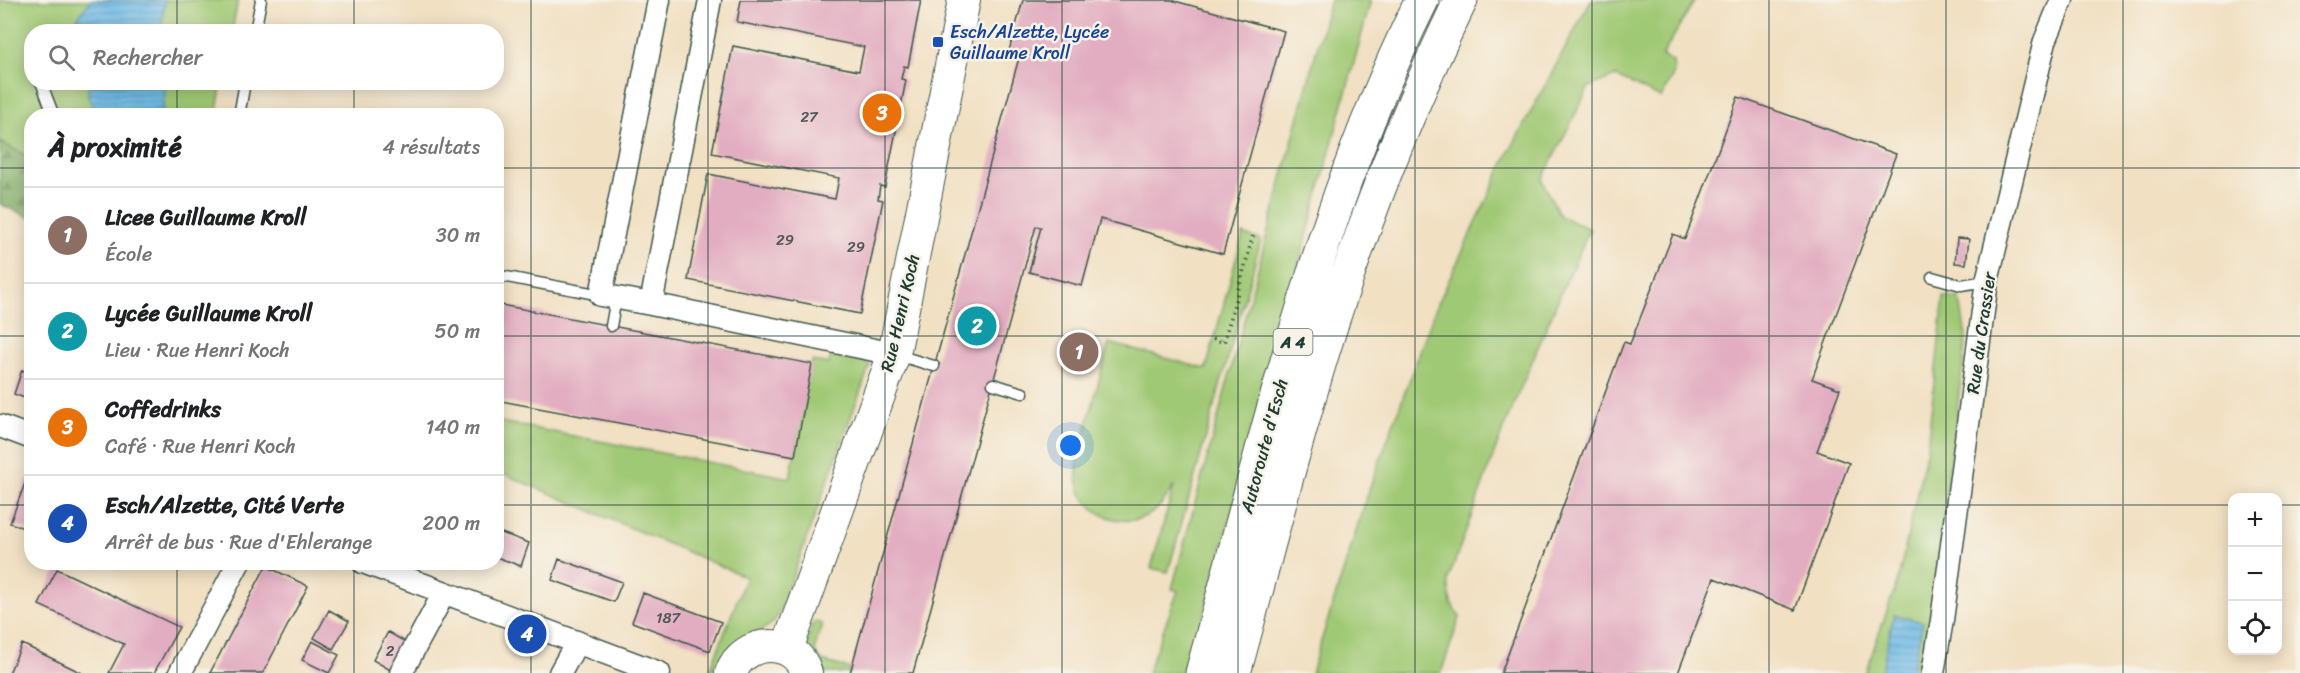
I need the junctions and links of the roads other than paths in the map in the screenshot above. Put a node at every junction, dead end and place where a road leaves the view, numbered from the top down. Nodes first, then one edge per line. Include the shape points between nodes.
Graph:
1 (261, 0) edge
2 (659, 0) edge
3 (710, 0) edge
4 (964, 0) edge
5 (1461, 0) edge
6 (1474, 0) edge
7 (2059, 1) edge
8 (1417, 6) edge
9 (256, 24) edge
10 (1434, 56) junction
11 (44, 90) edge
12 (244, 90) edge
13 (51, 108) edge
14 (240, 108) edge
15 (504, 276) edge
16 (1932, 277) dead end
17 (1987, 281) junction
18 (609, 296) junction
19 (651, 304) junction
20 (611, 326) dead end
21 (894, 354) junction
22 (934, 366) dead end
23 (993, 384) dead end
24 (1023, 393) dead end
25 (0, 426) edge
26 (24, 435) edge
27 (234, 570) edge
28 (384, 570) edge
29 (444, 593) junction
30 (577, 642) junction
31 (797, 661) edge
32 (180, 673) edge
33 (401, 673) edge
34 (560, 673) edge
35 (659, 673) edge
36 (731, 673) edge
37 (1202, 673) edge
38 (1234, 673) edge
39 (1933, 673) edge

1 - 9 lane
2 - 18 street
3 - 19 street
4 - 21 street, Rue Henri Koch
5 - 10 highway
6 - 10 highway, A 4
7 - 17 street, Rue du Crassier via 2045,41
8 - 37 highway, Autoroute d'Esch / A 4 via 1331,217
10 - 38 highway, Autoroute d'Esch / A 4 via 1380,186 1324,348
11 - 13 lane
12 - 14 lane
15 - 18 lane
16 - 17 lane via 1961,285
17 - 39 street, Rue du Crassier
18 - 19 street
18 - 20 lane
19 - 21 street
21 - 22 lane
21 - 31 street, Rue Henri Koch
23 - 24 lane
25 - 26 street
27 - 32 street
28 - 29 street
29 - 30 street
29 - 33 street
30 - 34 street
30 - 35 street
31 - 36 street via 774,645 761,646 739,658

